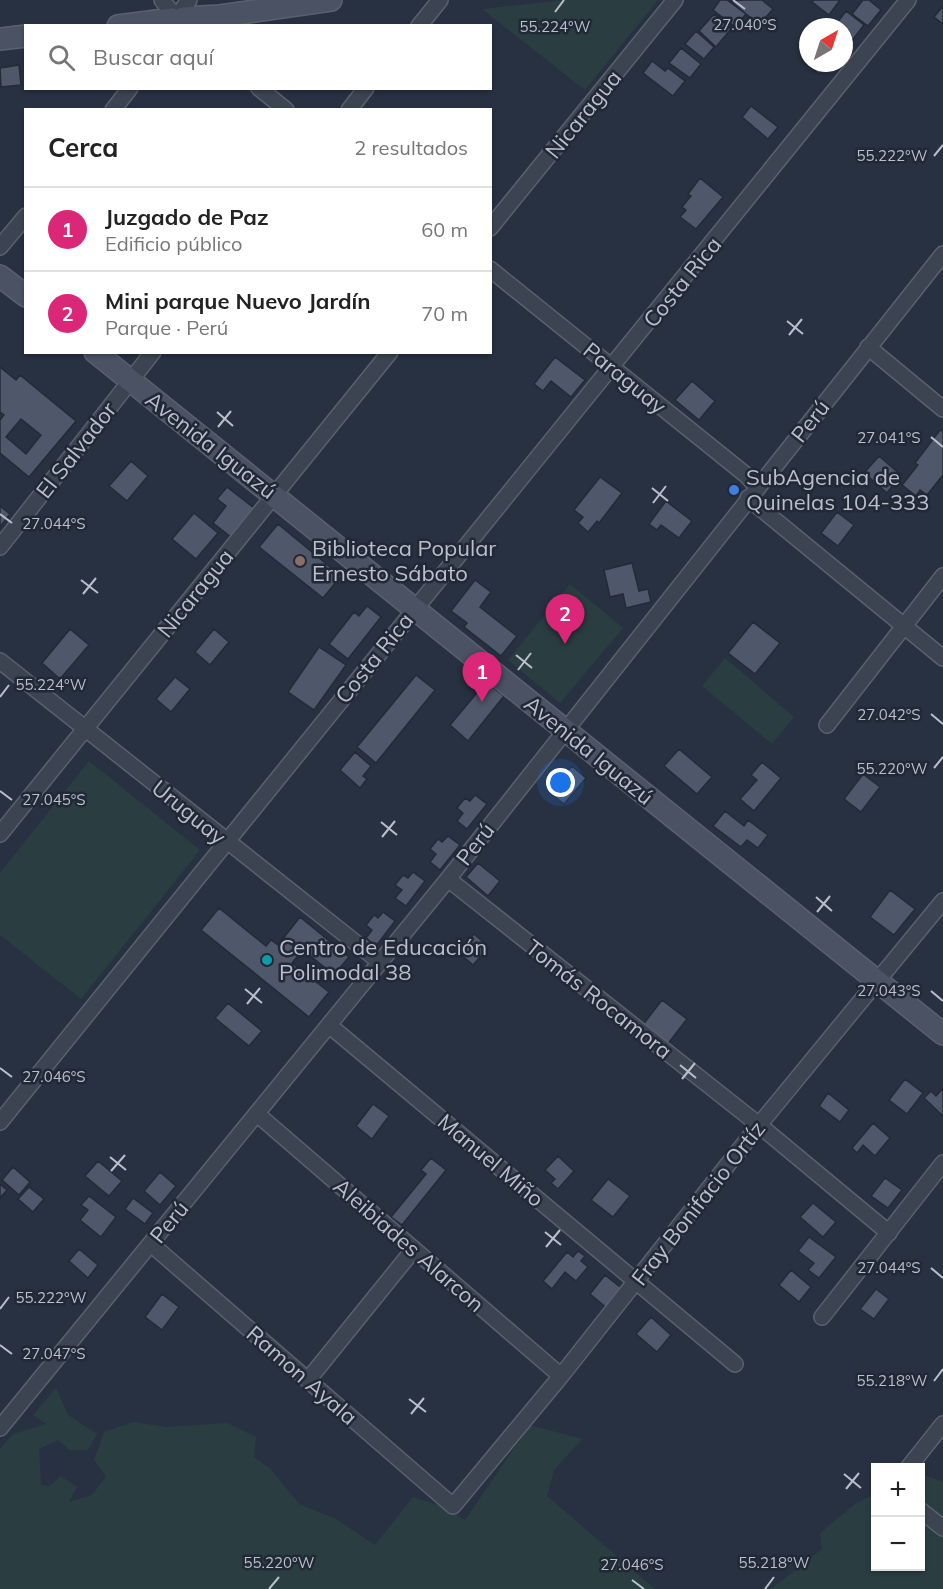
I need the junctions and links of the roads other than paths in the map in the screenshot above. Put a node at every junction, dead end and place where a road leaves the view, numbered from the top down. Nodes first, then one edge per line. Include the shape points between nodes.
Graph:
1 (331, 0) edge
2 (440, 0) edge
3 (675, 0) edge
4 (908, 0) edge
5 (178, 17) edge
6 (131, 24) edge
7 (421, 24) edge
8 (24, 36) edge
9 (0, 39) edge
10 (128, 90) edge
11 (261, 90) edge
12 (364, 90) edge
13 (115, 108) edge
14 (284, 108) edge
15 (351, 108) edge
16 (24, 218) edge
17 (492, 226) edge
18 (0, 248) edge
19 (943, 254) edge
20 (492, 271) edge
21 (0, 276) edge
22 (24, 294) edge
23 (868, 347) junction
24 (97, 354) edge
25 (151, 354) edge
26 (388, 354) edge
27 (612, 368) junction
28 (130, 381) junction
29 (943, 409) edge
30 (753, 493) junction
31 (275, 496) junction
32 (0, 547) edge
33 (943, 576) edge
34 (415, 607) junction
35 (904, 626) junction
36 (943, 658) edge
37 (0, 660) edge
38 (827, 725) dead end
39 (85, 728) junction
40 (565, 730) junction
41 (0, 834) edge
42 (225, 841) junction
43 (448, 879) junction
44 (943, 901) edge
45 (380, 962) junction
46 (878, 982) junction
47 (330, 1026) junction
48 (943, 1034) edge
49 (257, 1114) junction
50 (0, 1122) edge
51 (759, 1125) junction
52 (943, 1163) edge
53 (889, 1233) junction
54 (151, 1244) junction
55 (414, 1249) junction
56 (637, 1281) junction
57 (822, 1317) dead end
58 (735, 1365) dead end
59 (561, 1376) junction
60 (308, 1380) junction
61 (943, 1424) edge
62 (0, 1428) edge
63 (911, 1463) edge
64 (453, 1506) joint
65 (925, 1512) edge
66 (943, 1528) edge

1 - 5 main road via 220,16
2 - 7 street
3 - 17 street, Nicaragua
4 - 27 street, Costa Rica
5 - 6 main road
8 - 9 main road
10 - 13 street
11 - 14 street
12 - 15 street
16 - 18 street
19 - 23 street, Perú
20 - 27 street, Paraguay
21 - 22 main road
23 - 29 street
23 - 30 street, Perú
24 - 28 main road, Avenida Iguazú
25 - 28 street, El Salvador
26 - 31 street, Nicaragua
27 - 30 street, Paraguay via 746,475
27 - 34 street, Costa Rica
28 - 31 main road, Avenida Iguazú
28 - 32 street, El Salvador
30 - 35 street, Paraguay
30 - 40 street, Perú
31 - 34 main road, Avenida Iguazú
31 - 39 street, Nicaragua
33 - 35 street
34 - 40 main road, Avenida Iguazú
34 - 42 street, Costa Rica
35 - 36 street, Paraguay
35 - 38 street
37 - 39 street, Uruguay
39 - 41 street, Nicaragua
39 - 42 street, Uruguay
40 - 43 street, Perú
40 - 46 main road, Avenida Iguazú
42 - 45 street, Uruguay
42 - 50 street, Costa Rica
43 - 45 street, Perú
43 - 51 street, Tomás Rocamora
44 - 46 street, Fray Bonifacio Ortíz
45 - 47 street, Perú
46 - 48 main road, Avenida Iguazú
46 - 51 street, Fray Bonifacio Ortíz
47 - 49 street, Perú
47 - 56 street, Manuel Miño
49 - 54 street, Perú
49 - 55 street, Aleibiades Alarcon
51 - 53 street, Tomás Rocamora
51 - 56 street, Fray Bonifacio Ortíz
52 - 53 street
53 - 57 street
54 - 60 street, Ramon Ayala
54 - 62 street, Perú
55 - 59 street, Aleibiades Alarcon
55 - 60 street
56 - 58 street, Manuel Miño
56 - 59 street, Fray Bonifacio Ortíz
59 - 64 street, Fray Bonifacio Ortíz
60 - 64 street, Ramon Ayala
61 - 63 street
65 - 66 street

